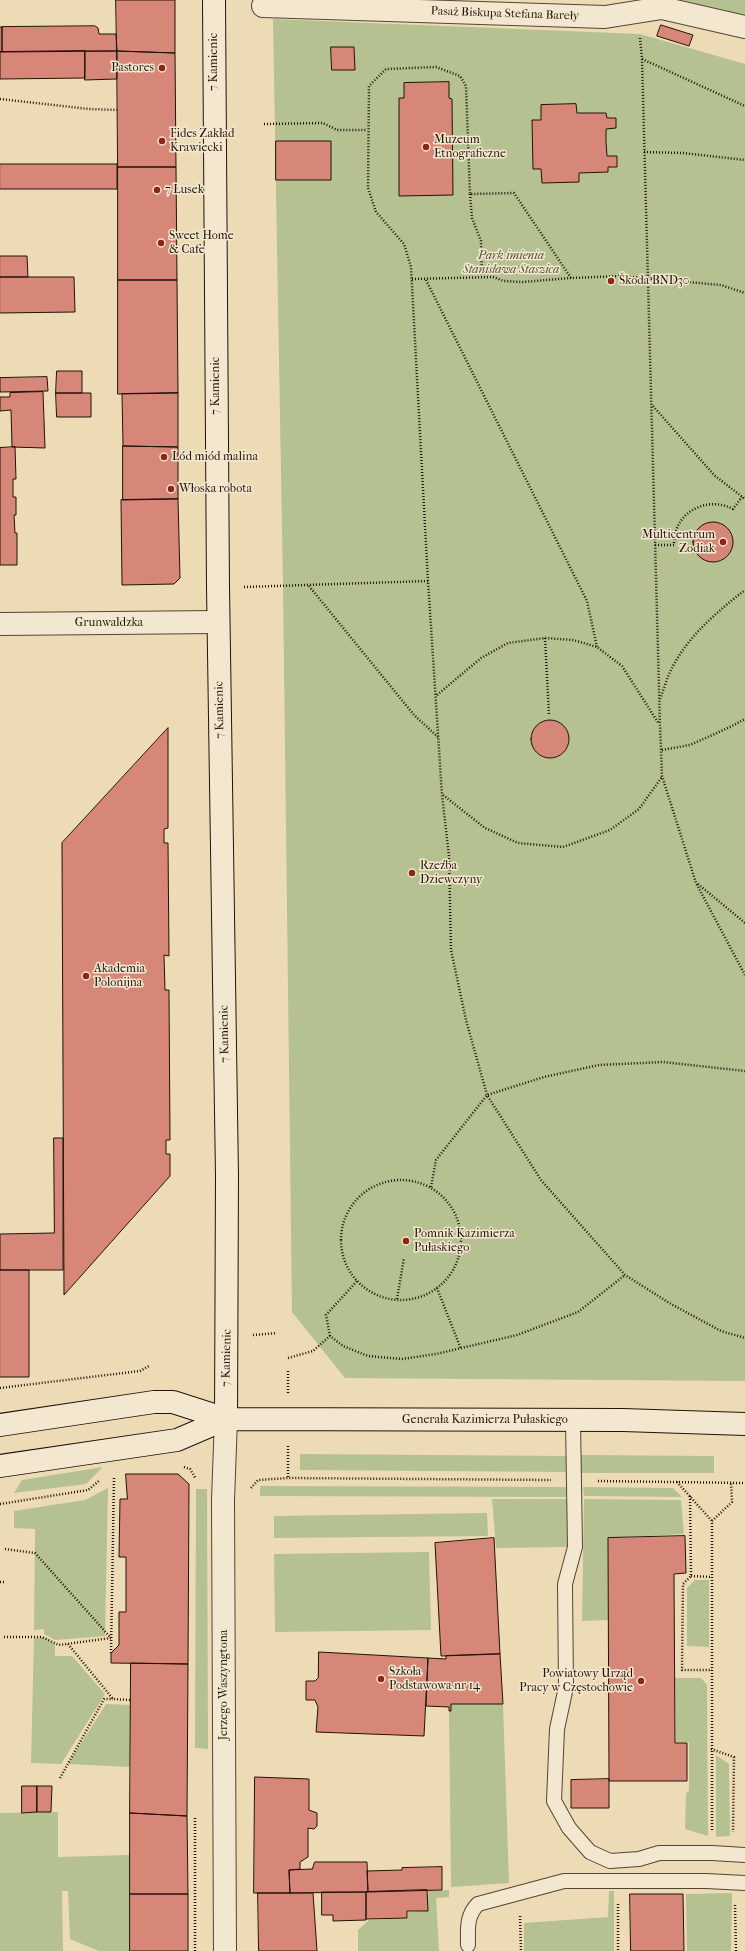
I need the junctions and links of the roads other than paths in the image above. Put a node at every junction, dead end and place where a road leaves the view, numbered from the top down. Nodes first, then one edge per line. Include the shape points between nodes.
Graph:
1 (214, 0) edge
2 (263, 6) dead end
3 (640, 6) edge
4 (745, 27) edge
5 (218, 622) junction
6 (0, 624) edge
7 (226, 1419) junction
8 (573, 1420) junction
9 (745, 1424) edge
10 (0, 1425) edge
11 (0, 1466) edge
12 (745, 1855) edge
13 (745, 1883) edge
14 (468, 1946) dead end
15 (225, 1951) edge

1 - 5 street, 7 Kamienic
2 - 3 street, Pasaż Biskupa Stefana Bareły via 605,17
3 - 4 street, Pasaż Biskupa Stefana Bareły via 662,8
5 - 6 street, Grunwaldzka
5 - 7 street, 7 Kamienic via 227,1176
7 - 8 street, Generała Kazimierza Pułaskiego
7 - 10 street, Generała Kazimierza Pułaskiego via 173,1402 160,1402
7 - 11 street, Generała Kazimierza Pułaskiego via 177,1440
7 - 15 street, Jerzego Waszyngtona via 223,1500
8 - 9 street, Generała Kazimierza Pułaskiego
8 - 12 lane via 575,1547 565,1584 566,1687 557,1729 554,1801 569,1828 590,1852 610,1861 639,1859 659,1852
13 - 14 lane via 564,1882 523,1891 478,1904 471,1911 469,1919

